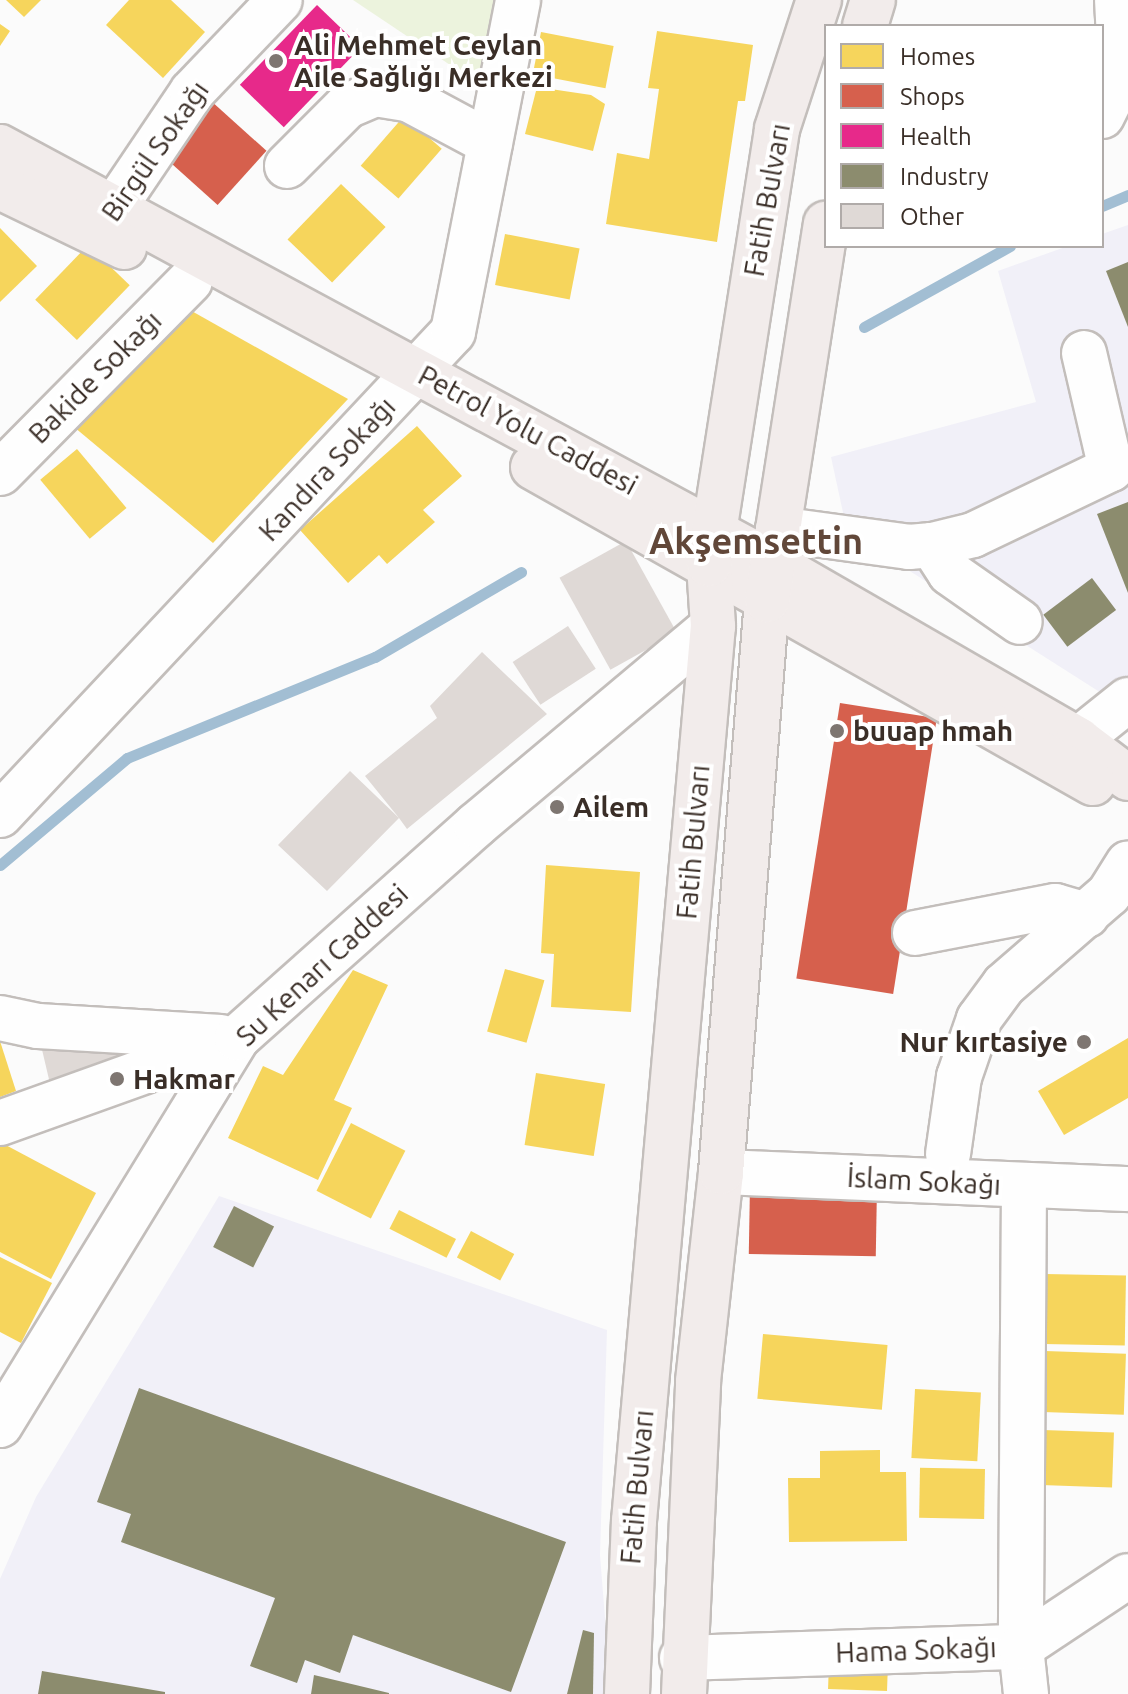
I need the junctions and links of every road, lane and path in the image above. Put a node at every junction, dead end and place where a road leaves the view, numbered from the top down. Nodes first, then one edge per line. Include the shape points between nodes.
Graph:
1 (280, 0) edge
2 (518, 0) edge
3 (819, 0) edge
4 (873, 0) edge
5 (1117, 0) edge
6 (866, 24) edge
7 (1104, 112) edge
8 (490, 143) junction
9 (0, 147) edge
10 (287, 166) dead end
11 (0, 187) edge
12 (106, 221) junction
13 (824, 242) edge
14 (190, 281) junction
15 (1084, 353) dead end
16 (408, 382) junction
17 (0, 473) edge
18 (932, 545) junction
19 (711, 548) junction
20 (772, 564) junction
21 (1020, 622) dead end
22 (713, 626) junction
23 (1128, 700) edge
24 (1078, 740) junction
25 (1128, 778) edge
26 (1128, 803) edge
27 (0, 815) edge
28 (1128, 864) edge
29 (1087, 915) junction
30 (915, 933) dead end
31 (0, 1018) edge
32 (237, 1038) junction
33 (0, 1123) edge
34 (948, 1154) dead end
35 (721, 1172) junction
36 (1024, 1186) junction
37 (1128, 1189) edge
38 (0, 1425) edge
39 (1128, 1576) edge
40 (1021, 1647) junction
41 (683, 1676) edge
42 (627, 1694) edge
43 (1026, 1694) edge

1 - 12 street, Birgül Sokağı via 192,92
2 - 8 street, Kandıra Sokağı
3 - 19 main road, Fatih Bulvarı via 777,129
4 - 6 main road
5 - 7 street via 1121,78
8 - 10 street via 408,99 375,94 347,106
8 - 16 street, Kandıra Sokağı via 453,332
9 - 12 main road, Petrol Yolu Caddesi
11 - 12 main road, Petrol Yolu Caddesi
12 - 14 main road, Petrol Yolu Caddesi
12 - 16 main road, Petrol Yolu Caddesi
13 - 20 main road, Fatih Bulvarı
14 - 16 main road, Petrol Yolu Caddesi
14 - 17 street, Bakide Sokağı
15 - 18 street via 1111,469 973,535
16 - 19 main road, Petrol Yolu Caddesi
16 - 27 street, Kandıra Sokağı
18 - 20 street
18 - 21 street via 950,573
19 - 20 main road, Petrol Yolu Caddesi
19 - 22 main road, Fatih Bulvarı
20 - 24 main road, Petrol Yolu Caddesi
20 - 26 main road, Petrol Yolu Caddesi
20 - 35 main road, Fatih Bulvarı
22 - 32 street, Su Kenarı Caddesi via 476,825
22 - 42 main road, Fatih Bulvarı via 634,1521
23 - 24 street
24 - 25 main road, Petrol Yolu Caddesi
28 - 29 street
29 - 30 street via 1055,906
29 - 34 street via 1004,985 979,1019 959,1077
31 - 32 street via 38,1026
32 - 33 street
32 - 38 street, Su Kenarı Caddesi
35 - 36 street, İslam Sokağı
35 - 41 main road, Fatih Bulvarı via 698,1381
36 - 37 street, İslam Sokağı
36 - 40 street
39 - 40 street, Hama Sokağı
40 - 41 street, Hama Sokağı
40 - 43 street

